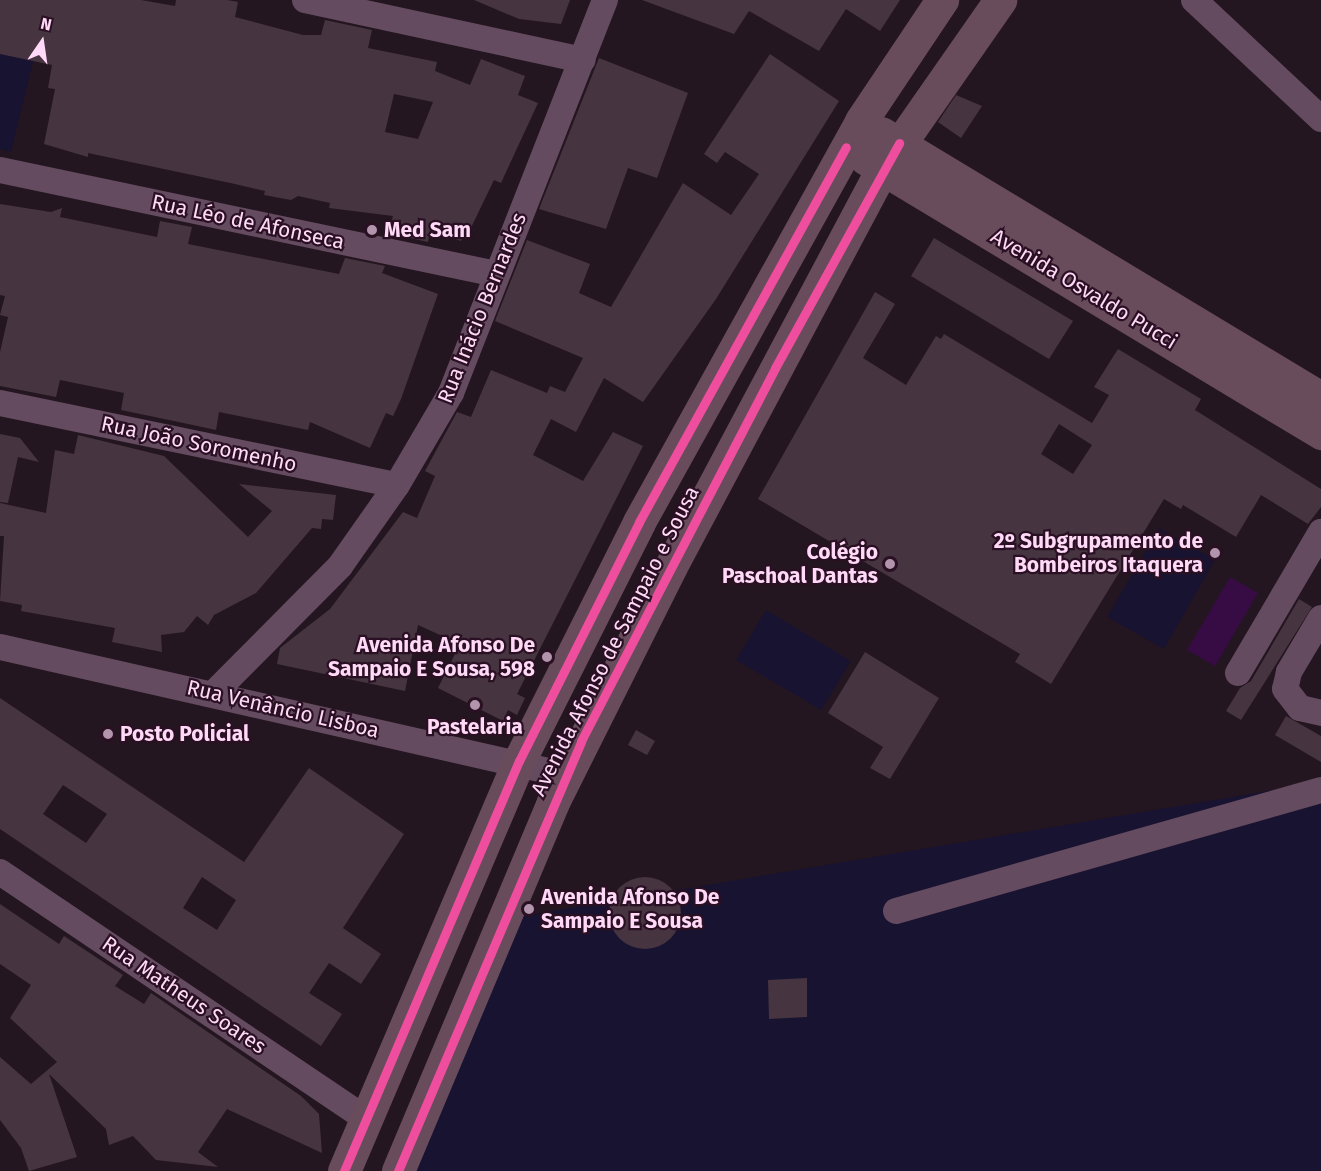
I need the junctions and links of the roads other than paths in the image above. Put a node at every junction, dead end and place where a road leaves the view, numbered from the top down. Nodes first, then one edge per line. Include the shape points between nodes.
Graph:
1 (305, 0) edge
2 (605, 0) edge
3 (942, 0) edge
4 (1000, 0) edge
5 (1194, 0) edge
6 (583, 60) junction
7 (1321, 119) edge
8 (853, 134) junction
9 (891, 156) junction
10 (0, 170) edge
11 (496, 274) junction
12 (1321, 398) edge
13 (0, 403) edge
14 (1321, 432) edge
15 (398, 485) junction
16 (1321, 532) edge
17 (1321, 618) edge
18 (0, 647) edge
19 (1238, 673) dead end
20 (214, 693) junction
21 (1321, 713) edge
22 (519, 761) junction
23 (566, 775) junction
24 (1321, 790) edge
25 (0, 872) edge
26 (897, 911) dead end
27 (368, 1120) junction
28 (344, 1171) edge
29 (398, 1171) edge

1 - 6 street
2 - 6 street, Rua Inácio Bernardes
3 - 8 main road, Avenida Afonso de Sampaio e Sousa
4 - 9 main road, Avenida Afonso de Sampaio e Sousa
5 - 7 street
6 - 11 street, Rua Inácio Bernardes
8 - 9 main road, Avenida Osvaldo Pucci
8 - 22 main road, Avenida Afonso de Sampaio e Sousa via 639,522
9 - 12 main road, Avenida Osvaldo Pucci
9 - 14 main road, Avenida Osvaldo Pucci
9 - 23 main road, Avenida Afonso de Sampaio e Sousa via 670,568
10 - 11 street, Rua Léo de Afonseca
11 - 15 street, Rua Inácio Bernardes via 451,393
13 - 15 street, Rua João Soromenho
15 - 20 street, Rua Inácio Bernardes via 340,566
16 - 19 street
17 - 21 street via 1289,672 1285,689 1300,708
18 - 20 street, Rua Venâncio Lisboa
20 - 22 street, Rua Venâncio Lisboa
22 - 23 street, Rua Venâncio Lisboa
22 - 27 main road, Avenida Afonso de Sampaio e Sousa
23 - 29 main road, Avenida Afonso de Sampaio e Sousa
24 - 26 street
25 - 27 street, Rua Matheus Soares
27 - 28 main road, Avenida Afonso de Sampaio e Sousa

